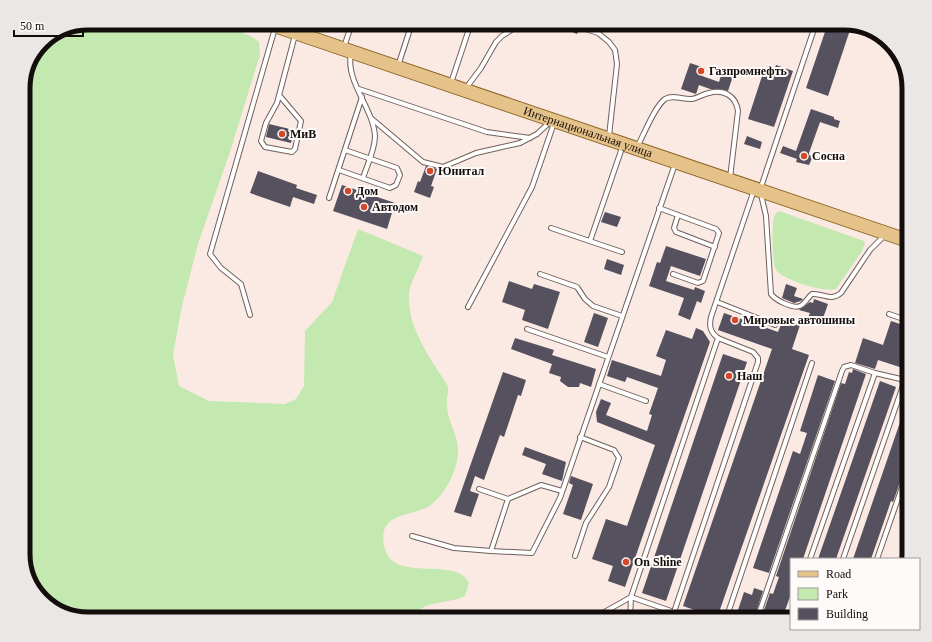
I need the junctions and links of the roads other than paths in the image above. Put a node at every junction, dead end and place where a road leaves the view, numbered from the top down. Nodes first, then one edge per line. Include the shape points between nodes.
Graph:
1 (270, 30) edge
2 (289, 30) edge
3 (351, 30) edge
4 (410, 30) edge
5 (469, 30) edge
6 (511, 30) edge
7 (589, 30) edge
8 (814, 30) edge
9 (293, 31) junction
10 (347, 50) junction
11 (398, 67) junction
12 (450, 85) junction
13 (358, 89) junction
14 (464, 90) junction
15 (279, 95) junction
16 (362, 97) junction
17 (372, 119) junction
18 (553, 120) junction
19 (531, 138) junction
20 (608, 138) junction
21 (623, 144) junction
22 (636, 148) junction
23 (345, 150) junction
24 (369, 158) junction
25 (676, 162) junction
26 (339, 170) junction
27 (363, 178) junction
28 (730, 180) junction
29 (757, 190) junction
30 (329, 198) dead end
31 (659, 208) junction
32 (678, 215) junction
33 (551, 228) dead end
34 (886, 234) junction
35 (902, 239) edge
36 (590, 241) junction
37 (715, 247) junction
38 (622, 252) dead end
39 (540, 274) dead end
40 (673, 274) dead end
41 (717, 302) junction
42 (468, 307) dead end
43 (889, 314) dead end
44 (250, 315) dead end
45 (622, 316) junction
46 (902, 319) edge
47 (775, 325) dead end
48 (527, 329) dead end
49 (718, 338) junction
50 (608, 357) junction
51 (812, 363) dead end
52 (874, 373) junction
53 (902, 379) edge
54 (598, 384) junction
55 (902, 394) edge
56 (646, 401) dead end
57 (580, 437) junction
58 (902, 487) edge
59 (479, 489) dead end
60 (562, 491) junction
61 (508, 499) junction
62 (412, 536) dead end
63 (491, 550) junction
64 (575, 556) dead end
65 (810, 558) edge
66 (843, 558) edge
67 (877, 558) edge
68 (631, 597) junction
69 (604, 612) edge
70 (630, 612) edge
71 (674, 612) joint
72 (728, 612) edge
73 (759, 612) edge

1 - 44 lane via 210,254 221,268 241,284
2 - 9 main road, Интернациональная улица
3 - 10 lane
4 - 11 lane
5 - 12 lane
6 - 14 lane via 496,42
7 - 20 lane via 598,33 609,42 617,64
8 - 29 lane
9 - 10 main road, Интернациональная улица
9 - 15 lane
10 - 11 main road, Интернациональная улица
10 - 13 lane
11 - 12 main road, Интернациональная улица
12 - 14 main road, Интернациональная улица
13 - 16 lane
13 - 19 lane via 487,132
14 - 18 main road, Интернациональная улица
15 - 15 lane via 263,130 261,144 292,152 295,149 301,121
16 - 17 lane
16 - 23 lane
17 - 19 lane via 423,162 436,167 443,167 476,153
17 - 24 lane via 374,143
18 - 19 lane
18 - 20 main road, Интернациональная улица
18 - 42 lane via 532,187
20 - 21 main road, Интернациональная улица
21 - 22 main road, Интернациональная улица
21 - 36 lane
22 - 25 main road, Интернациональная улица
22 - 28 lane via 666,98 694,99 717,92 732,97 737,102 738,111
23 - 24 lane
23 - 26 lane
24 - 27 lane
24 - 27 lane via 397,168 400,174 396,185 390,188
25 - 28 main road, Интернациональная улица
25 - 31 lane
26 - 27 lane
26 - 30 lane
28 - 29 main road, Интернациональная улица
29 - 34 main road, Интернациональная улица
29 - 34 lane via 766,216 769,290 777,301 797,306 812,294 836,297 870,250
29 - 41 lane
31 - 32 lane
31 - 45 lane
32 - 37 lane via 674,228 676,232
32 - 37 lane via 716,229 719,233
33 - 36 lane
34 - 35 main road, Интернациональная улица
36 - 38 lane
37 - 40 lane via 701,283
39 - 45 lane via 577,287 593,306
41 - 47 lane
41 - 49 lane via 710,324 712,333
43 - 46 lane
45 - 50 lane
48 - 50 lane
49 - 68 lane
49 - 71 lane via 753,352 758,362
50 - 54 lane
51 - 72 lane
52 - 53 lane
52 - 65 lane
52 - 73 lane via 851,365 844,367
54 - 56 lane
54 - 57 lane
55 - 66 lane
57 - 60 lane
57 - 64 lane via 614,450 619,458 609,487 586,523
58 - 67 lane
59 - 61 lane
60 - 61 lane via 540,485
60 - 63 lane via 532,553
61 - 63 lane
62 - 63 lane via 454,548
68 - 69 lane
68 - 70 lane
68 - 71 lane

